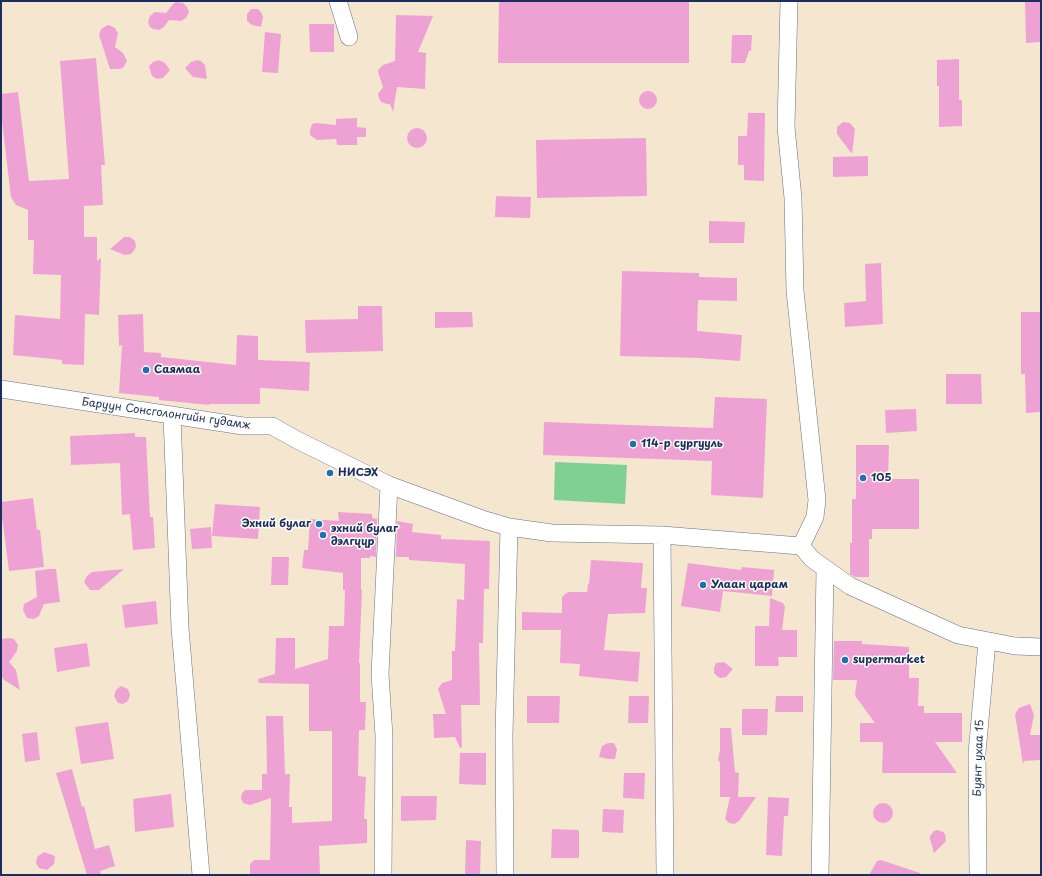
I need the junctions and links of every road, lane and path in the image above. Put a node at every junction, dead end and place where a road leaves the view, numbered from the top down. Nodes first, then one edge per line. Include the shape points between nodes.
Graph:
1 (338, 1) edge
2 (789, 1) edge
3 (349, 37) dead end
4 (1, 390) edge
5 (172, 416) junction
6 (389, 485) junction
7 (509, 527) junction
8 (662, 535) junction
9 (801, 546) junction
10 (825, 570) junction
11 (988, 642) junction
12 (1041, 647) edge
13 (201, 875) edge
14 (383, 875) edge
15 (505, 875) edge
16 (665, 875) edge
17 (820, 875) edge
18 (978, 875) edge

1 - 3 street
2 - 9 street via 786,127 793,198 795,291 817,500 815,517
4 - 5 street, Баруун Сонсголонгийн гудамж
5 - 6 street, Баруун Сонсголонгийн гудамж via 243,426 272,426 299,442
5 - 13 street via 180,628
6 - 7 street, Баруун Сонсголонгийн гудамж
6 - 14 street via 380,674 384,736
7 - 8 street, Баруун Сонсголонгийн гудамж via 552,533
7 - 15 street via 504,734
8 - 9 street, Баруун Сонсголонгийн гудамж
8 - 16 street
9 - 10 street
10 - 11 street via 880,601 958,634
10 - 17 street
11 - 12 street
11 - 18 street, Буянт ухаа 15 via 977,753

